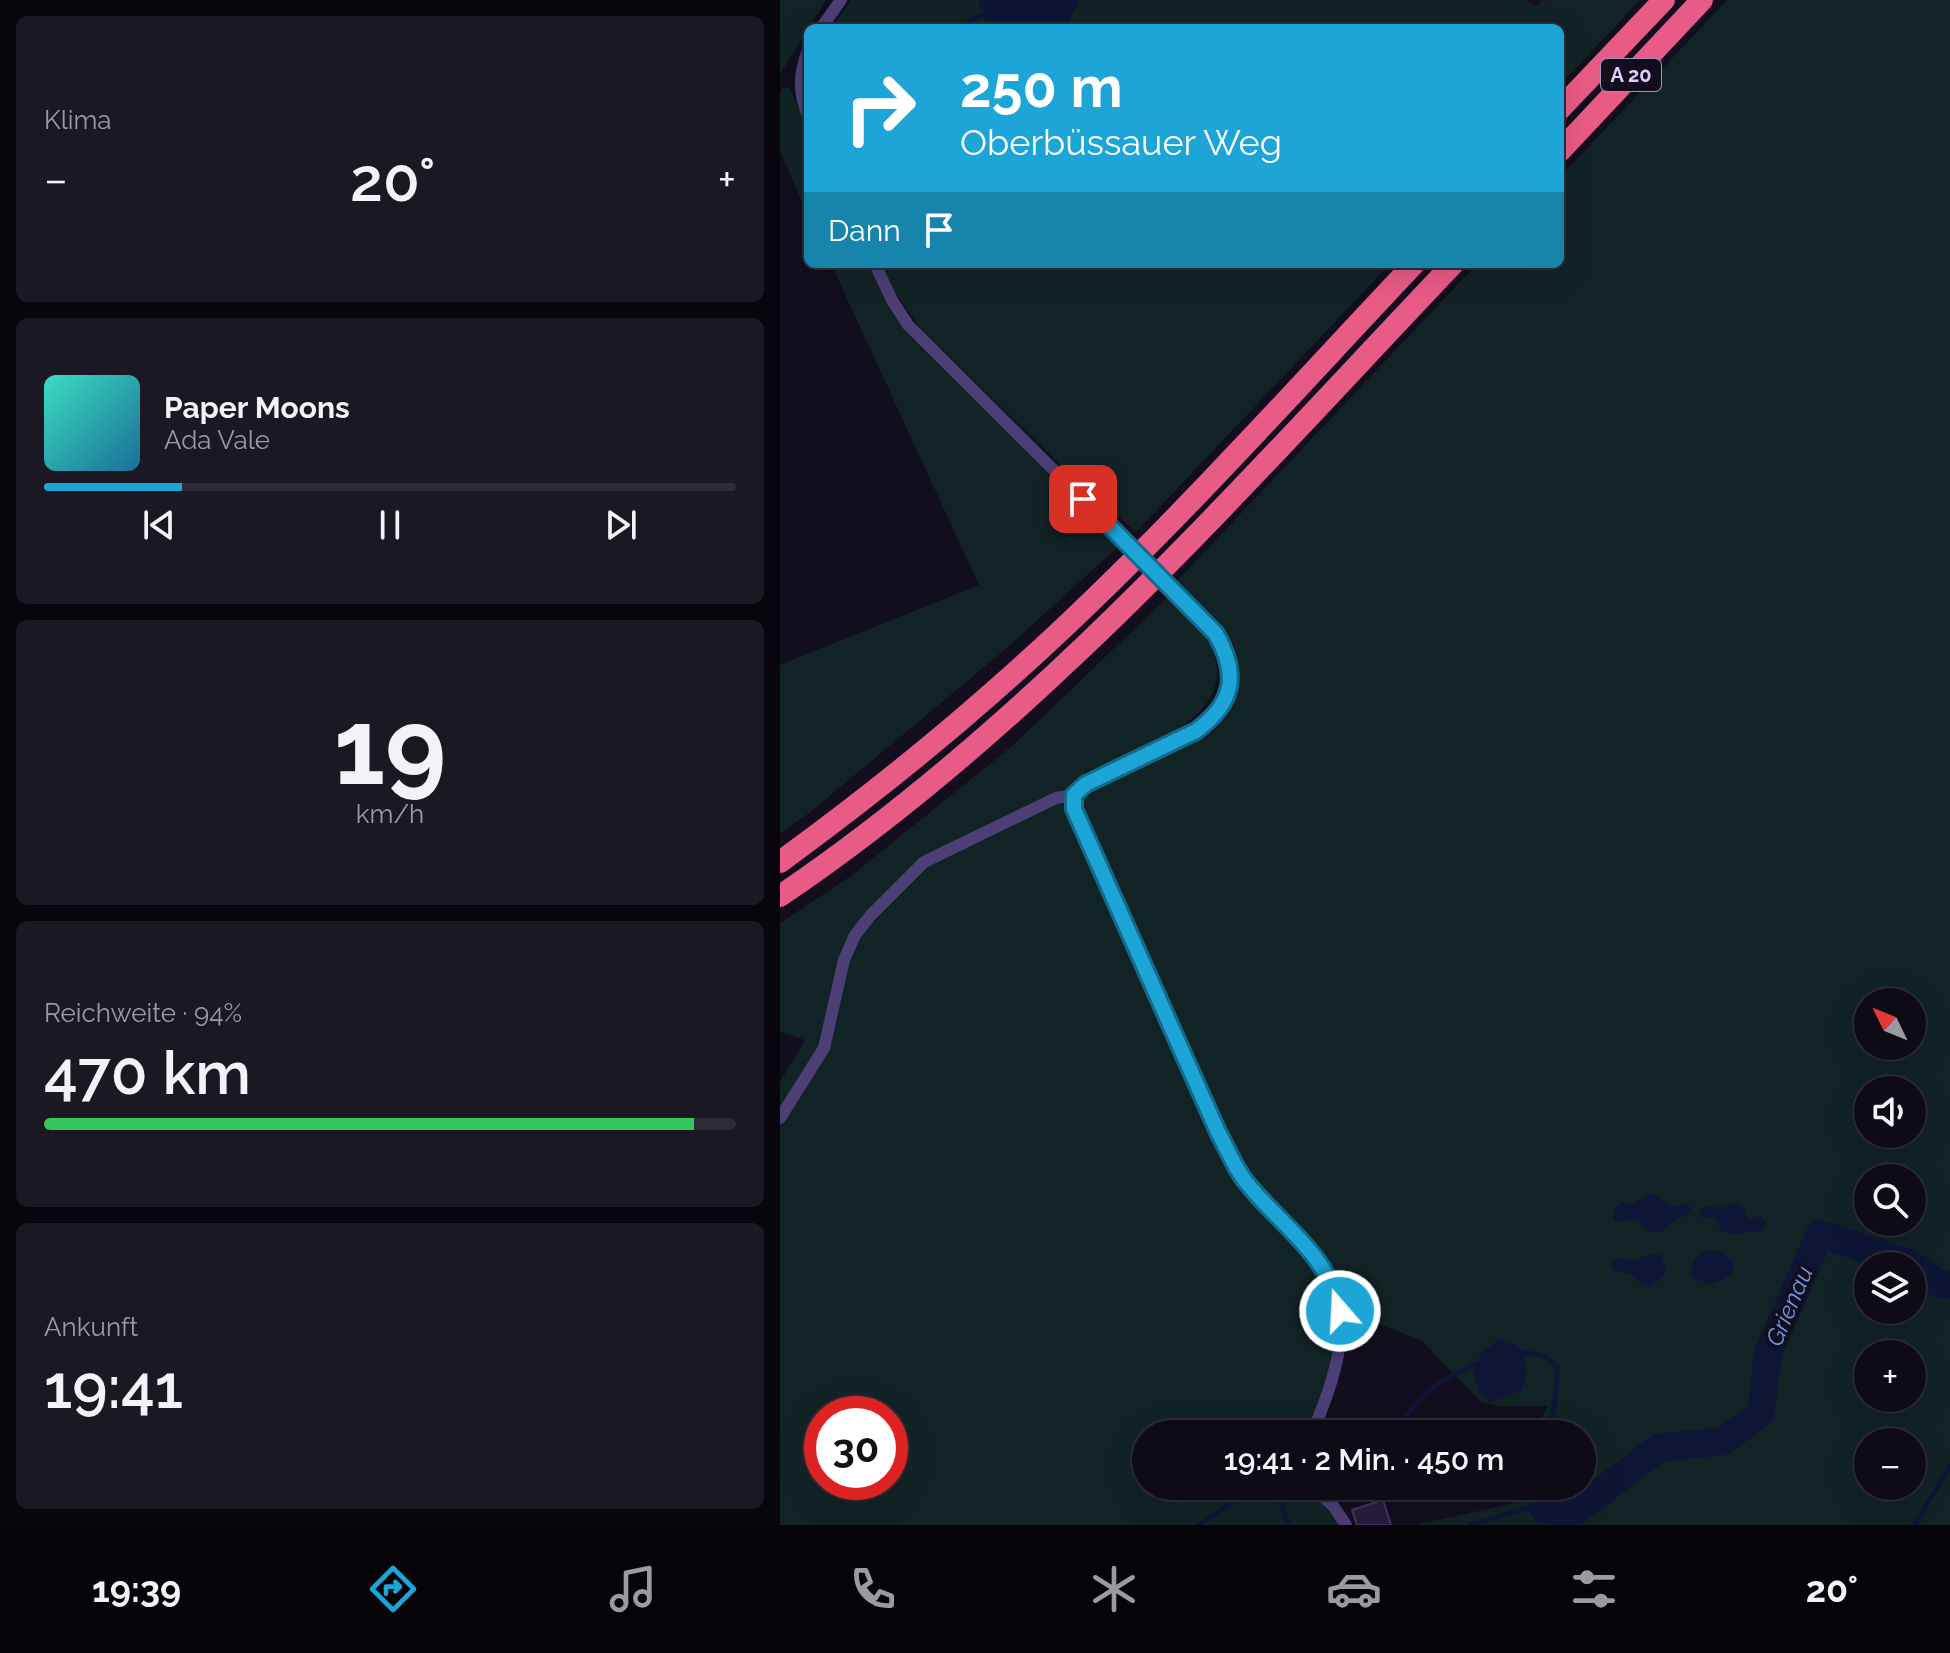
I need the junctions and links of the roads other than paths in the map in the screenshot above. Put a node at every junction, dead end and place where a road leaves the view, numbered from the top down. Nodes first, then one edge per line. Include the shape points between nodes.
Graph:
1 (841, 0) edge
2 (1664, 0) edge
3 (1702, 0) edge
4 (824, 24) edge
5 (804, 62) edge
6 (1564, 105) edge
7 (804, 106) edge
8 (1564, 147) edge
9 (877, 268) edge
10 (1410, 268) edge
11 (1449, 268) edge
12 (1074, 795) junction
13 (780, 862) edge
14 (780, 896) edge
15 (780, 1118) edge
16 (1318, 1420) edge
17 (1327, 1500) edge
18 (1346, 1525) edge

1 - 4 street
2 - 6 highway, A 20
3 - 8 highway, A 20
5 - 7 street
9 - 12 street, bridge via 908,325 1193,609 1227,653 1231,681 1221,709 1196,731 1086,784
10 - 13 highway via 1080,612 909,764
11 - 14 highway via 1099,632 926,786
12 - 15 street via 1056,798 943,851 889,894 855,935 840,971 824,1048
12 - 16 street via 1074,809 1218,1132 1244,1180 1320,1260 1336,1291 1341,1345
17 - 18 street

